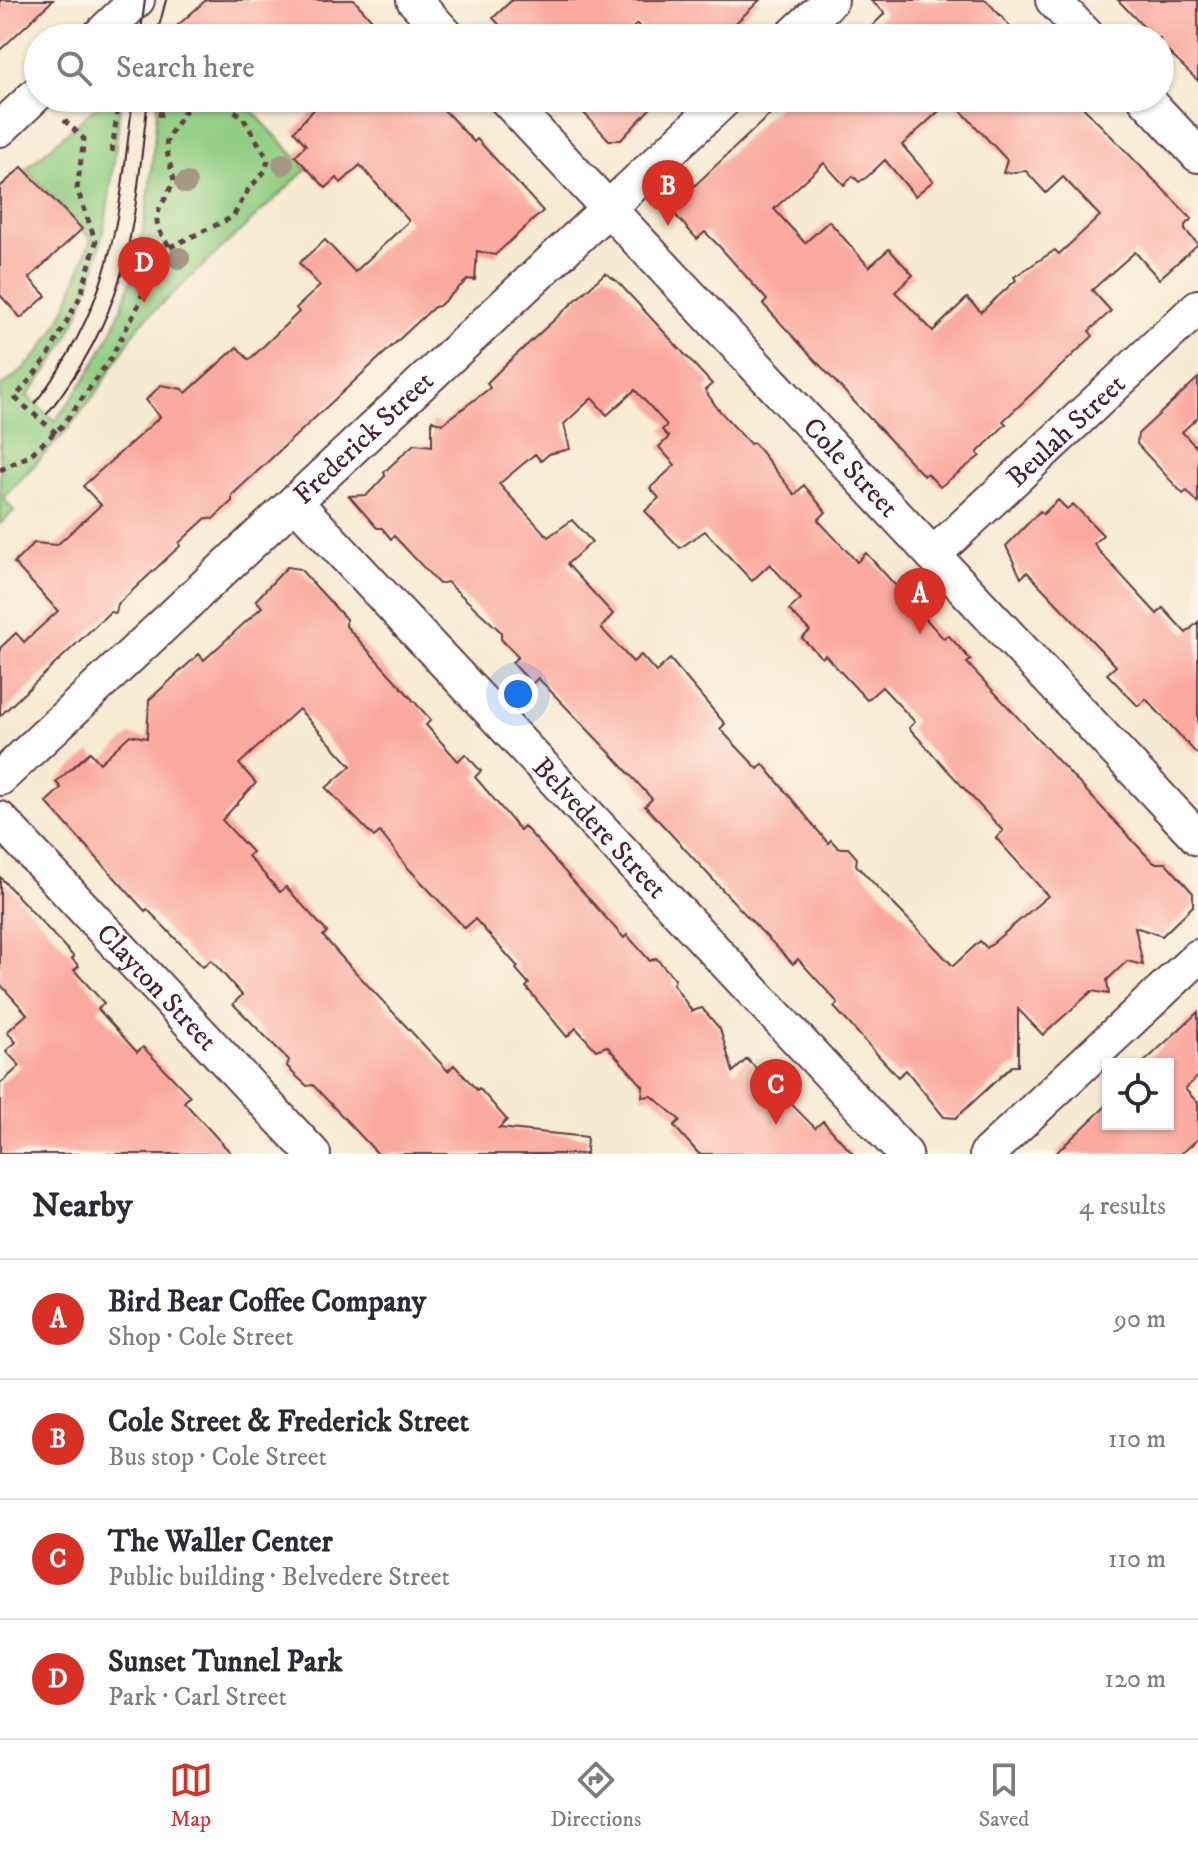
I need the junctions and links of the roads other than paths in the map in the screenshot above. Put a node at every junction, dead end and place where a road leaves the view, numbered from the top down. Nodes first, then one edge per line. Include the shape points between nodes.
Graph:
1 (137, 0) edge
2 (414, 0) edge
3 (831, 0) edge
4 (1053, 0) edge
5 (112, 24) edge
6 (436, 24) edge
7 (805, 24) edge
8 (1076, 24) edge
9 (24, 106) edge
10 (518, 112) edge
11 (711, 112) edge
12 (1158, 112) edge
13 (0, 129) edge
14 (1198, 155) edge
15 (609, 208) junction
16 (1198, 307) edge
17 (295, 502) junction
18 (933, 555) junction
19 (0, 778) edge
20 (0, 819) edge
21 (1198, 838) edge
22 (1198, 957) edge
23 (313, 1154) edge
24 (905, 1154) edge
25 (987, 1154) edge

1 - 5 street
2 - 6 street
3 - 7 street
4 - 8 street
9 - 13 street
10 - 15 street, Cole Street
11 - 15 street, Frederick Street
12 - 14 street
15 - 17 street, Frederick Street
15 - 18 street, Cole Street
16 - 18 street, Beulah Street
17 - 19 street, Frederick Street
17 - 24 street, Belvedere Street
18 - 21 street, Cole Street
20 - 23 street, Clayton Street
22 - 25 street

